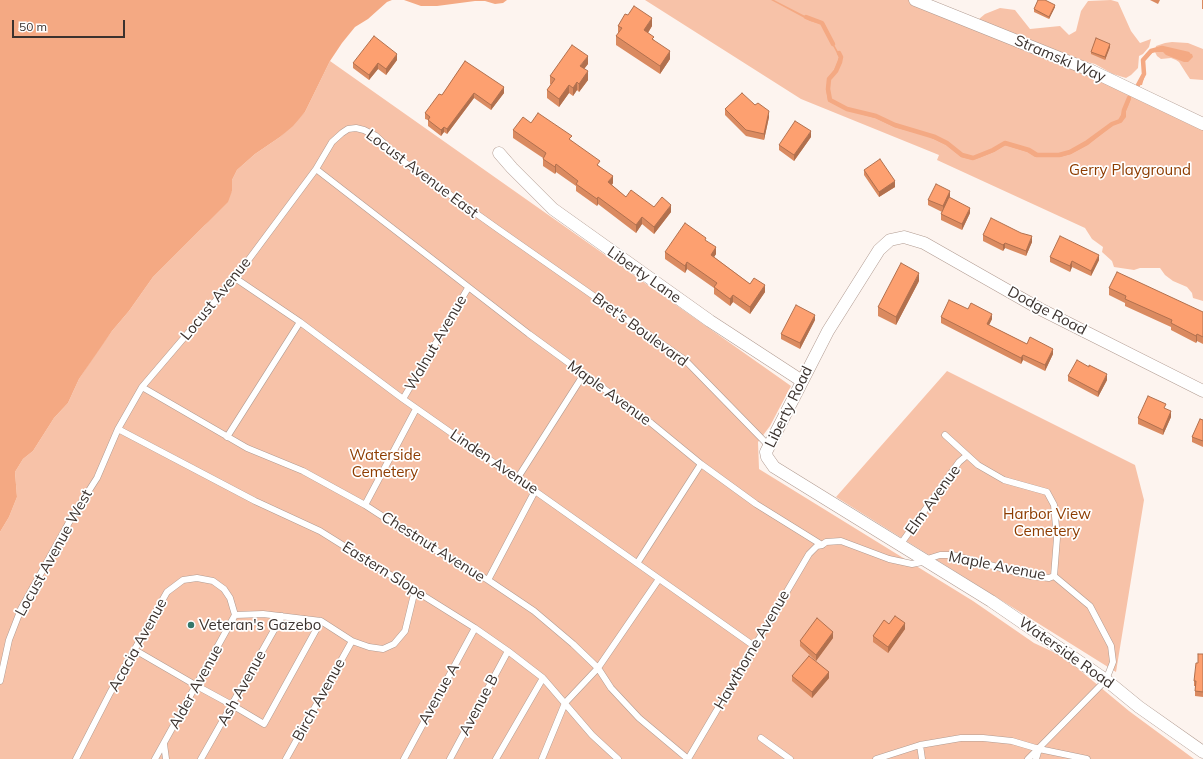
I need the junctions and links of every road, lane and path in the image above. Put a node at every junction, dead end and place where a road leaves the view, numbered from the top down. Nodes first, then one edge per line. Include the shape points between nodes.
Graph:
1 (915, 0) edge
2 (1203, 124) edge
3 (499, 153) dead end
4 (316, 169) junction
5 (498, 230) joint
6 (890, 240) joint
7 (235, 278) junction
8 (468, 288) junction
9 (300, 322) junction
10 (584, 374) junction
11 (802, 381) junction
12 (142, 387) junction
13 (1203, 391) edge
14 (403, 399) junction
15 (416, 409) junction
16 (118, 429) junction
17 (945, 435) dead end
18 (227, 437) junction
19 (769, 446) junction
20 (966, 456) junction
21 (701, 464) junction
22 (517, 479) junction
23 (535, 491) junction
24 (365, 505) junction
25 (822, 545) junction
26 (900, 545) junction
27 (924, 560) junction
28 (638, 562) junction
29 (1054, 576) junction
30 (659, 579) junction
31 (488, 580) junction
32 (415, 590) junction
33 (235, 616) junction
34 (282, 616) junction
35 (321, 621) junction
36 (475, 628) junction
37 (352, 641) junction
38 (754, 646) junction
39 (135, 650) junction
40 (508, 650) junction
41 (598, 668) junction
42 (543, 678) junction
43 (1106, 680) junction
44 (0, 681) edge
45 (197, 686) junction
46 (565, 703) junction
47 (232, 704) junction
48 (761, 738) dead end
49 (164, 744) junction
50 (920, 745) junction
51 (1039, 749) junction
52 (1203, 752) edge
53 (76, 759) edge
54 (155, 759) edge
55 (166, 759) edge
56 (201, 759) edge
57 (286, 759) edge
58 (404, 759) edge
59 (450, 759) edge
60 (496, 759) edge
61 (542, 759) edge
62 (618, 759) edge
63 (688, 759) edge
64 (790, 759) edge
65 (876, 759) edge
66 (922, 759) edge
67 (1028, 759) edge
68 (1036, 759) edge
69 (1088, 759) edge

1 - 2 street, Stramski Way via 1099,74
3 - 11 street, Liberty Lane via 560,214 710,321
4 - 5 lane, Locust Avenue East via 332,142 342,133 348,129 364,130 376,136 404,162
4 - 7 lane, Locust Avenue
4 - 8 lane, Maple Avenue
5 - 19 lane, Bret's Boulevard via 686,360
6 - 11 street, Liberty Road via 879,250 828,331
6 - 13 street, Dodge Road via 904,237 924,244 1040,309
7 - 9 lane, Linden Avenue
7 - 12 lane, Locust Avenue
8 - 10 lane, Maple Avenue
8 - 14 lane, Walnut Avenue
9 - 14 lane, Linden Avenue
9 - 18 lane
10 - 21 lane, Maple Avenue via 651,423
10 - 22 lane
11 - 19 street, Liberty Road
12 - 16 lane, Locust Avenue
12 - 18 lane, Chestnut Avenue
14 - 15 lane, Linden Avenue
15 - 22 lane, Linden Avenue
15 - 24 lane
16 - 32 lane, Eastern Slope via 255,501 320,531
16 - 44 lane, Locust Avenue West via 97,478 72,517 21,610 9,640
17 - 20 lane
18 - 24 lane, Chestnut Avenue via 303,471
19 - 26 street, Liberty Road via 767,457 774,467
20 - 26 lane, Elm Avenue via 959,462
20 - 29 lane via 1004,480 1046,492 1054,505
21 - 25 lane, Maple Avenue via 756,504
21 - 28 lane
22 - 23 lane, Linden Avenue
23 - 28 lane, Linden Avenue
23 - 31 lane
24 - 31 lane, Chestnut Avenue via 425,544
25 - 27 lane via 826,542 841,541 898,561 912,564
25 - 38 lane, Hawthorne Avenue via 817,546 809,554
26 - 27 street, Liberty Road
27 - 29 lane, Maple Avenue via 940,555 952,555 1031,576
27 - 43 street, Waterside Road
28 - 30 lane, Linden Avenue
29 - 43 lane via 1090,606 1111,646 1113,662
30 - 38 lane, Linden Avenue
30 - 41 lane
31 - 41 lane, Chestnut Avenue via 534,612
32 - 36 lane, Eastern Slope
32 - 37 lane via 404,631 394,644 383,648 369,647
33 - 34 lane
33 - 39 lane, Acacia Avenue via 230,598 224,589 213,581 197,578 183,580 167,592
33 - 45 lane, Alder Avenue
34 - 35 lane
34 - 47 lane, Ash Avenue
35 - 37 lane
35 - 47 lane via 264,724
36 - 40 lane, Eastern Slope
36 - 58 lane, Avenue A
37 - 57 lane, Birch Avenue
38 - 63 lane, Hawthorne Avenue
39 - 45 lane
39 - 53 lane, Acacia Avenue
40 - 42 lane, Eastern Slope
40 - 59 lane, Avenue B
41 - 46 lane
41 - 63 lane, Chestnut Avenue via 611,688 639,718
42 - 46 lane, Eastern Slope
42 - 60 lane
43 - 51 lane
43 - 52 street, Waterside Road via 1139,707
45 - 47 lane
45 - 49 lane, Alder Avenue
46 - 61 lane
46 - 62 lane, Eastern Slope via 592,735
47 - 56 lane, Ash Avenue
48 - 64 lane
49 - 54 lane, Alder Avenue
49 - 55 lane
50 - 51 lane via 961,738 983,738 1012,741
50 - 65 lane
50 - 66 lane
51 - 67 lane
51 - 68 lane
51 - 69 lane

